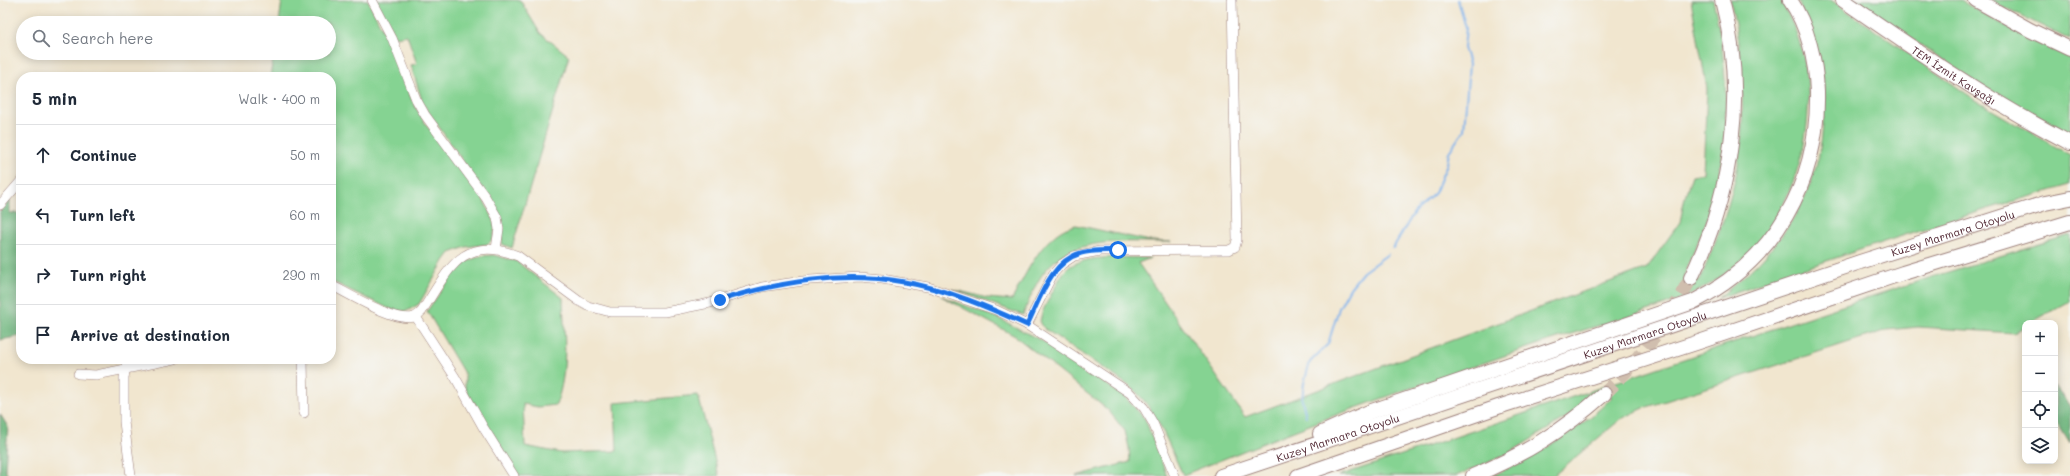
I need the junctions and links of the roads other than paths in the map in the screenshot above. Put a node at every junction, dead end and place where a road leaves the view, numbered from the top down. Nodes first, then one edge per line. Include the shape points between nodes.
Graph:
1 (372, 0) edge
2 (1232, 0) edge
3 (1722, 0) edge
4 (1790, 0) edge
5 (1843, 0) edge
6 (1976, 0) edge
7 (2070, 48) edge
8 (2070, 143) edge
9 (16, 187) edge
10 (2070, 198) edge
11 (0, 205) edge
12 (2070, 222) edge
13 (496, 249) junction
14 (1692, 278) tunnel mouth
15 (336, 288) edge
16 (416, 317) junction
17 (1027, 325) junction
18 (126, 364) edge
19 (150, 364) edge
20 (303, 364) edge
21 (126, 369) junction
22 (78, 374) dead end
23 (1604, 394) tunnel mouth
24 (304, 413) dead end
25 (1253, 465) junction
26 (131, 476) edge
27 (514, 476) edge
28 (1175, 476) edge
29 (1221, 476) edge
30 (1298, 476) edge
31 (1473, 476) edge

1 - 13 street via 392,38 416,99 427,119 498,217
2 - 17 street via 1237,240 1235,246 1229,250 1100,251 1074,256 1053,274
3 - 14 highway via 1733,67 1734,116 1724,187 1716,220
4 - 25 highway via 1804,29 1815,68 1816,130 1801,186 1780,226 1760,253 1744,268 1716,290 1693,302 1369,412
5 - 8 highway, TEM İzmit Kavşağı via 1977,92
6 - 7 highway via 2024,27
9 - 11 street
10 - 25 highway, Kuzey Marmara Otoyolu via 2020,211 1860,262
12 - 30 highway, Kuzey Marmara Otoyolu via 1903,273
13 - 16 street via 470,252 455,262
13 - 17 street via 518,256 578,301 610,312 665,312 686,309 781,284 860,278 928,287 996,310
15 - 16 street via 388,314
16 - 27 street
17 - 28 street via 1130,393 1153,423
18 - 21 street
19 - 21 street
20 - 24 street
21 - 22 street via 96,375
21 - 26 street via 124,422
23 - 31 highway via 1581,415 1538,445
25 - 29 highway, Kuzey Marmara Otoyolu

